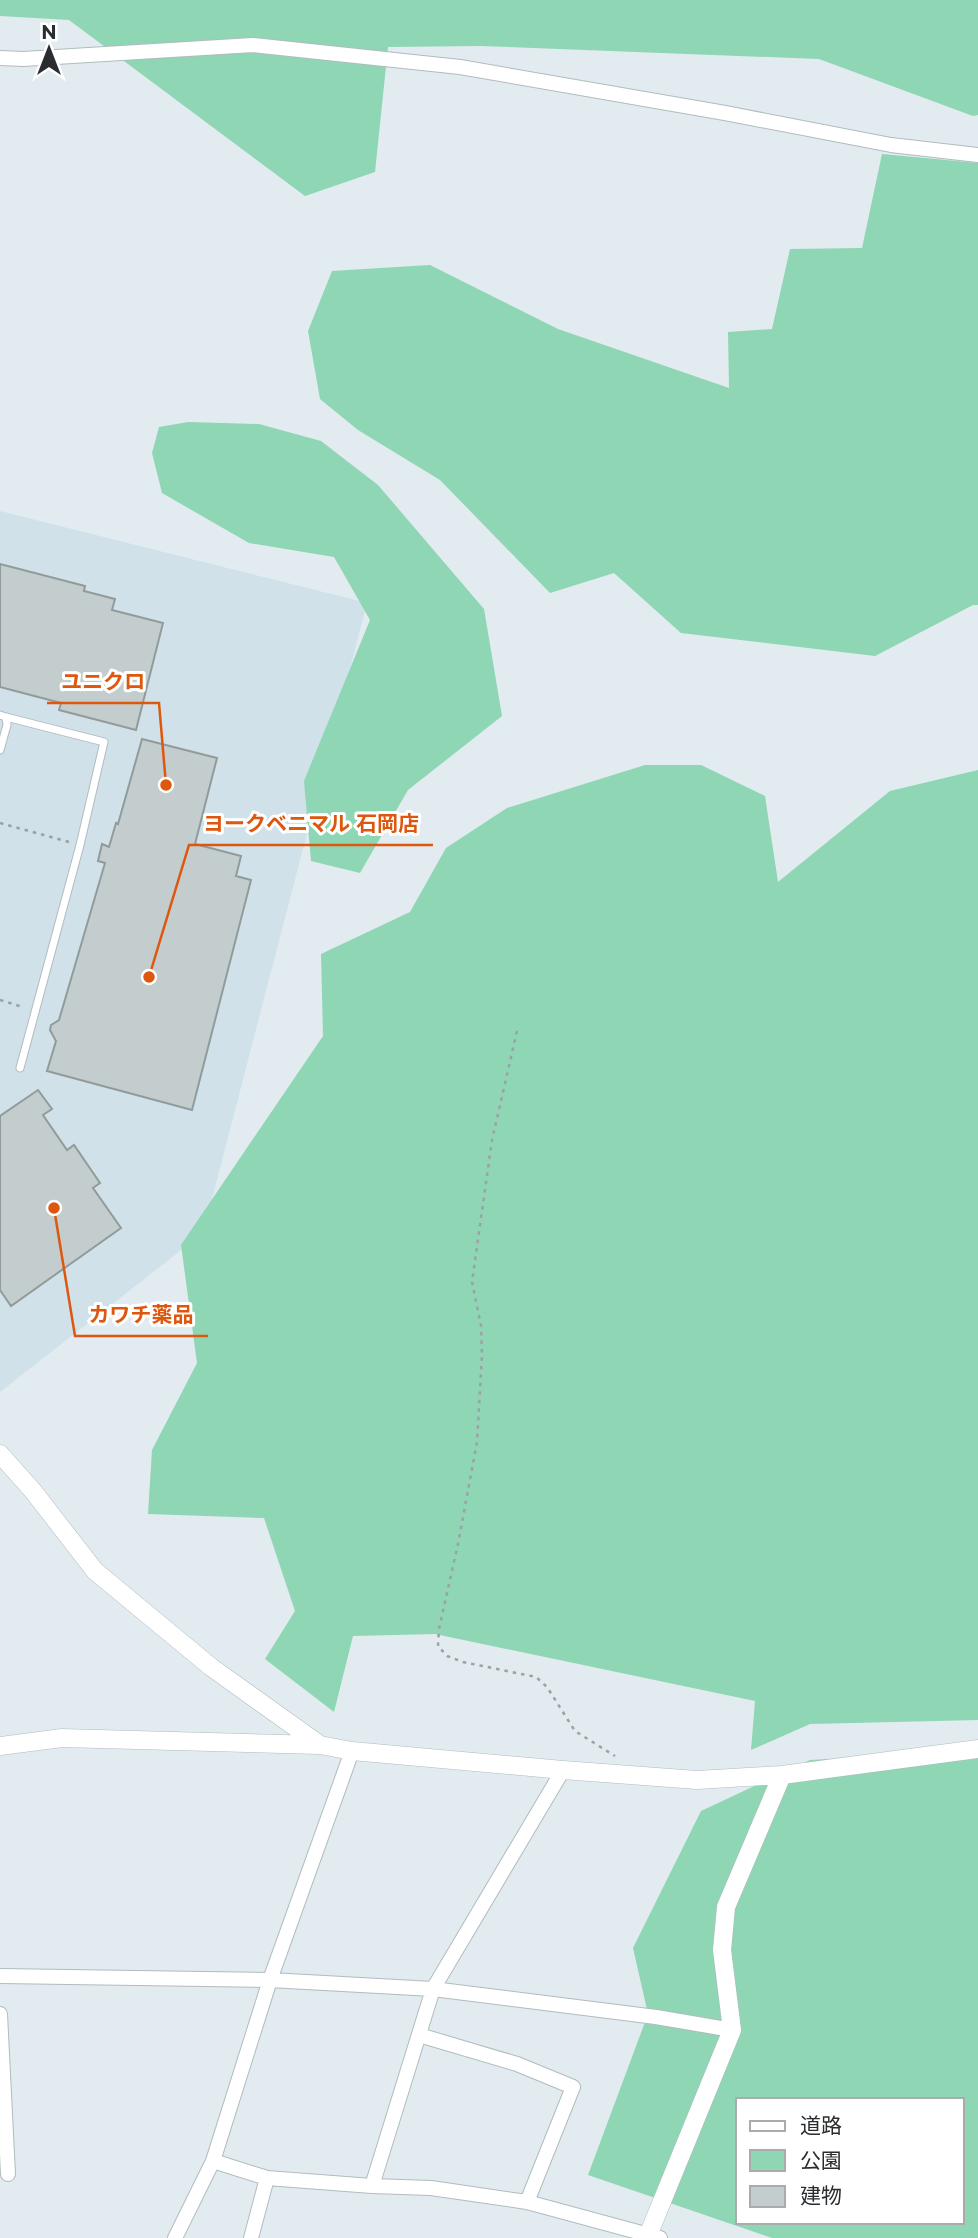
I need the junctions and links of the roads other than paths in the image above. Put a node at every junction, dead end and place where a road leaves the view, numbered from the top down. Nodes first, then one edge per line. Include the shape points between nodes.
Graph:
1 (0, 58) edge
2 (978, 155) edge
3 (3, 716) edge
4 (0, 750) edge
5 (20, 1068) dead end
6 (0, 1454) edge
7 (320, 1745) junction
8 (0, 1746) edge
9 (978, 1749) edge
10 (352, 1751) junction
11 (563, 1770) junction
12 (782, 1775) junction
13 (0, 1976) edge
14 (270, 1980) junction
15 (433, 1989) junction
16 (0, 2014) edge
17 (732, 2030) junction
18 (419, 2035) junction
19 (212, 2161) junction
20 (8, 2174) dead end
21 (267, 2178) junction
22 (372, 2186) junction
23 (527, 2202) junction
24 (652, 2236) edge
25 (176, 2238) edge
26 (251, 2238) edge

1 - 2 street via 253,45 460,67 891,145
3 - 4 lane via 6,725
3 - 5 lane via 104,742
6 - 7 street via 95,1570 211,1667
7 - 8 street via 62,1738
7 - 10 street
9 - 12 street
10 - 11 street
10 - 14 street
11 - 12 street via 697,1780
11 - 15 street
12 - 17 street via 726,1907 722,1950
13 - 14 street
14 - 15 street
14 - 19 street
15 - 17 street
15 - 18 street
16 - 20 street
17 - 24 street
18 - 22 street
18 - 23 street via 517,2064 573,2087
19 - 21 street
19 - 25 street
21 - 22 street
21 - 26 street
22 - 23 street via 432,2188
23 - 24 street

